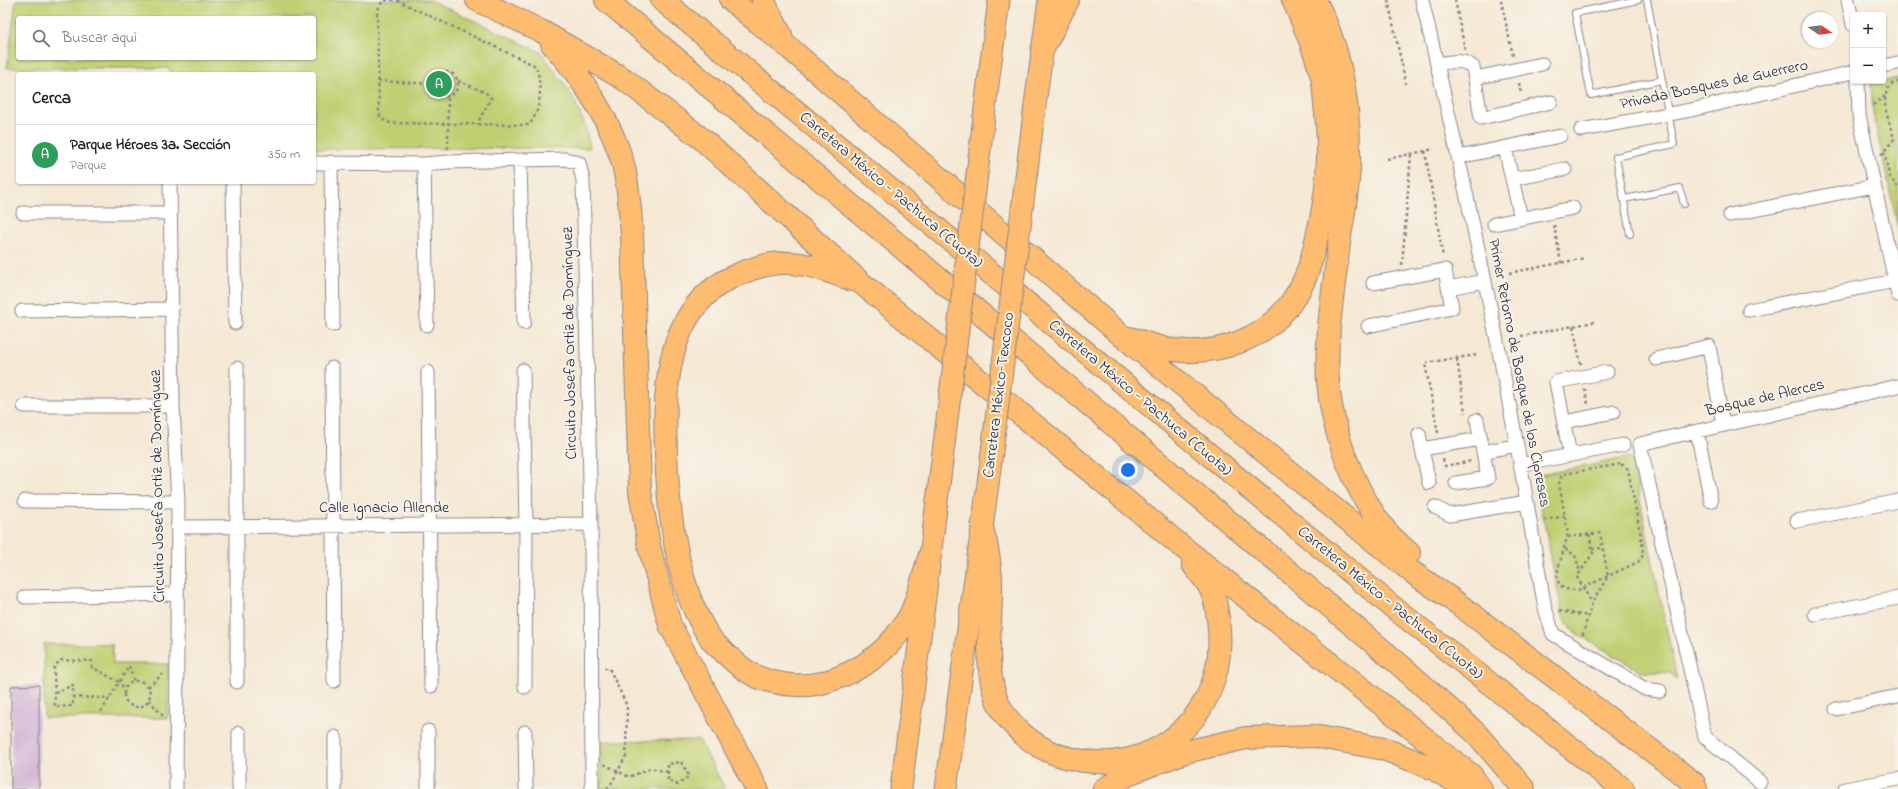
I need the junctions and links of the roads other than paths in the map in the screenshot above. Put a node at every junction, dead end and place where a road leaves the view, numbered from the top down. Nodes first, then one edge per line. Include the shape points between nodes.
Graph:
1 (478, 0) edge
2 (606, 0) edge
3 (662, 0) edge
4 (731, 0) edge
5 (763, 0) edge
6 (999, 0) edge
7 (1049, 0) edge
8 (1068, 0) edge
9 (1293, 0) edge
10 (1315, 0) edge
11 (1422, 0) edge
12 (1638, 0) edge
13 (1647, 0) edge
14 (1848, 0) edge
15 (1850, 12) edge
16 (541, 30) junction
17 (788, 47) junction
18 (1042, 51) junction
19 (1898, 63) edge
20 (1437, 64) junction
21 (1542, 64) dead end
22 (1886, 65) edge
23 (1850, 73) edge
24 (1476, 78) junction
25 (1662, 80) junction
26 (1858, 84) edge
27 (1551, 102) dead end
28 (1669, 114) junction
29 (1581, 130) dead end
30 (1560, 136) dead end
31 (1505, 148) junction
32 (1459, 157) junction
33 (520, 161) junction
34 (316, 162) edge
35 (331, 162) junction
36 (424, 164) junction
37 (1565, 169) dead end
38 (1512, 179) junction
39 (170, 184) edge
40 (233, 184) edge
41 (1874, 186) junction
42 (1624, 199) junction
43 (1684, 204) dead end
44 (1573, 208) dead end
45 (23, 213) dead end
46 (171, 213) junction
47 (1730, 215) dead end
48 (1521, 218) junction
49 (1494, 224) dead end
50 (1630, 234) dead end
51 (1485, 281) junction
52 (1895, 281) junction
53 (860, 282) junction
54 (1372, 283) dead end
55 (1448, 288) junction
56 (1898, 295) edge
57 (172, 309) junction
58 (1749, 310) dead end
59 (22, 311) dead end
60 (235, 322) dead end
61 (524, 323) dead end
62 (333, 325) dead end
63 (427, 325) dead end
64 (1368, 326) dead end
65 (1121, 335) junction
66 (1656, 359) dead end
67 (237, 368) dead end
68 (332, 368) dead end
69 (523, 370) dead end
70 (428, 372) dead end
71 (1607, 372) dead end
72 (1898, 386) edge
73 (24, 406) dead end
74 (173, 406) junction
75 (1614, 412) dead end
76 (1477, 420) dead end
77 (1564, 422) junction
78 (1722, 425) junction
79 (1697, 431) junction
80 (1419, 434) dead end
81 (1475, 440) junction
82 (1623, 445) dead end
83 (1517, 446) junction
84 (1422, 449) junction
85 (1484, 455) junction
86 (1570, 455) junction
87 (1520, 465) junction
88 (1430, 483) dead end
89 (1456, 483) dead end
90 (25, 501) dead end
91 (1711, 501) dead end
92 (1898, 501) edge
93 (178, 502) junction
94 (1527, 502) junction
95 (1434, 507) dead end
96 (1797, 521) dead end
97 (429, 524) junction
98 (591, 524) junction
99 (238, 525) junction
100 (334, 525) junction
101 (526, 525) junction
102 (177, 527) junction
103 (982, 527) junction
104 (1180, 546) junction
105 (931, 552) junction
106 (177, 594) junction
107 (25, 597) dead end
108 (1898, 598) edge
109 (1457, 603) junction
110 (1815, 614) dead end
111 (334, 681) dead end
112 (237, 682) dead end
113 (431, 686) dead end
114 (525, 687) dead end
115 (1660, 691) dead end
116 (1898, 696) edge
117 (1836, 709) dead end
118 (428, 731) dead end
119 (526, 732) dead end
120 (240, 733) dead end
121 (335, 737) dead end
122 (1898, 779) edge
123 (1760, 782) dead end
124 (176, 789) edge
125 (239, 789) edge
126 (335, 789) edge
127 (428, 789) edge
128 (526, 789) edge
129 (592, 789) edge
130 (757, 789) edge
131 (901, 789) edge
132 (946, 789) edge
133 (1104, 789) edge
134 (1468, 789) edge
135 (1481, 789) edge
136 (1524, 789) edge
137 (1623, 789) edge
138 (1696, 789) edge
139 (1845, 789) edge

1 - 16 highway
2 - 136 highway via 1400,665 1476,733
3 - 137 highway, Carretera México - Pachuca (Cuota) via 1383,599
4 - 17 highway
5 - 17 highway
6 - 105 highway, bridge
7 - 18 highway, Carretera México-Texcoco
8 - 18 highway
9 - 65 highway via 1322,77 1329,167 1311,262 1297,295 1280,316 1260,332 1220,349 1173,350
10 - 109 highway via 1333,42 1342,79 1348,126 1349,162 1332,298 1329,345 1328,381 1332,407 1350,468 1364,499 1384,528
11 - 20 street, Primer Retorno de Bosque de los Cipreses
12 - 25 lane via 1575,13 1591,94
13 - 25 lane
14 - 15 street
16 - 53 highway via 624,79 702,139
16 - 130 highway via 597,102 623,164 632,234 640,491 649,546 670,625
17 - 65 highway
18 - 103 highway, Carretera México-Texcoco, bridge
19 - 22 street
20 - 24 street via 1467,62 1473,67
20 - 32 street, Primer Retorno de Bosque de los Cipreses
21 - 24 street
23 - 28 street, Privada Bosques de Guerrero
24 - 27 street via 1481,118
25 - 28 lane
26 - 41 street via 1859,115
28 - 29 street, Privada Bosques de Guerrero
28 - 42 lane via 1674,144 1616,157
30 - 31 street
31 - 32 street
31 - 38 street
32 - 51 street, Primer Retorno de Bosque de los Cipreses
33 - 36 street, Circuito Josefa Ortiz de Domínguez
33 - 61 street
33 - 98 street, Circuito Josefa Ortiz de Domínguez via 565,159 579,163 583,180
34 - 35 street, Circuito Josefa Ortiz de Domínguez
35 - 36 street, Circuito Josefa Ortiz de Domínguez
35 - 62 street
36 - 63 street
37 - 38 street
38 - 48 street
39 - 46 street, Circuito Josefa Ortiz de Domínguez
40 - 60 street
41 - 47 street
41 - 52 street
42 - 43 lane via 1680,188
42 - 50 lane
44 - 48 street
45 - 46 street
46 - 57 street, Circuito Josefa Ortiz de Domínguez
48 - 49 street
51 - 55 street
51 - 83 street, Primer Retorno de Bosque de los Cipreses
52 - 56 street
52 - 58 street
53 - 104 highway
53 - 105 highway via 813,266 784,263 754,268 726,279 699,300 682,325 671,360 666,403 669,505 679,562 695,610 711,640 736,663 758,678 789,685 816,684 852,673 870,663 891,643 910,614
54 - 55 street via 1445,270
55 - 64 street via 1452,308
57 - 59 street
57 - 74 street, Circuito Josefa Ortiz de Domínguez
65 - 109 highway via 1412,572
66 - 78 street via 1709,346
67 - 99 street
68 - 100 street
69 - 101 street
70 - 97 street
71 - 77 street via 1556,382
72 - 78 street, Bosque de Alerces
73 - 74 street
74 - 93 street, Circuito Josefa Ortiz de Domínguez
75 - 77 street
76 - 81 street
77 - 86 street
78 - 79 street, Bosque de Alerces
79 - 91 street
79 - 123 street, Bosque de Alerces via 1640,444 1705,736
80 - 84 street
81 - 84 street
81 - 85 street
82 - 86 street
83 - 85 street
83 - 87 street, Primer Retorno de Bosque de los Cipreses
84 - 88 street
85 - 89 street via 1488,478
86 - 87 street
87 - 94 street, Primer Retorno de Bosque de los Cipreses
90 - 93 street
92 - 96 street
93 - 102 street, Circuito Josefa Ortiz de Domínguez
94 - 95 street via 1450,515
94 - 115 street, Primer Retorno de Bosque de los Cipreses via 1545,608 1553,634 1645,689
97 - 100 street, Calle Ignacio Allende
97 - 101 street, Calle Ignacio Allende
97 - 113 street
98 - 101 street, Calle Ignacio Allende
98 - 129 street, Circuito Josefa Ortiz de Domínguez
99 - 100 street, Calle Ignacio Allende
99 - 102 street, Calle Ignacio Allende
99 - 112 street
100 - 111 street
101 - 114 street
102 - 106 street, Circuito Josefa Ortiz de Domínguez
103 - 104 highway via 991,576 989,643 991,677 997,698 1010,721 1036,745 1058,756 1082,762 1109,764 1134,760 1155,751 1175,739 1194,720 1206,699 1216,675 1220,648 1218,618 1212,592
103 - 132 highway, Carretera México-Texcoco
104 - 135 highway via 1471,775
105 - 131 highway
106 - 107 street
106 - 124 street, Circuito Josefa Ortiz de Domínguez
108 - 110 street
109 - 138 highway via 1694,783
116 - 117 street
118 - 127 street
119 - 128 street
120 - 125 street
121 - 126 street
122 - 139 street
133 - 134 highway via 1132,772 1185,752 1246,738 1314,736 1384,749 1434,768

